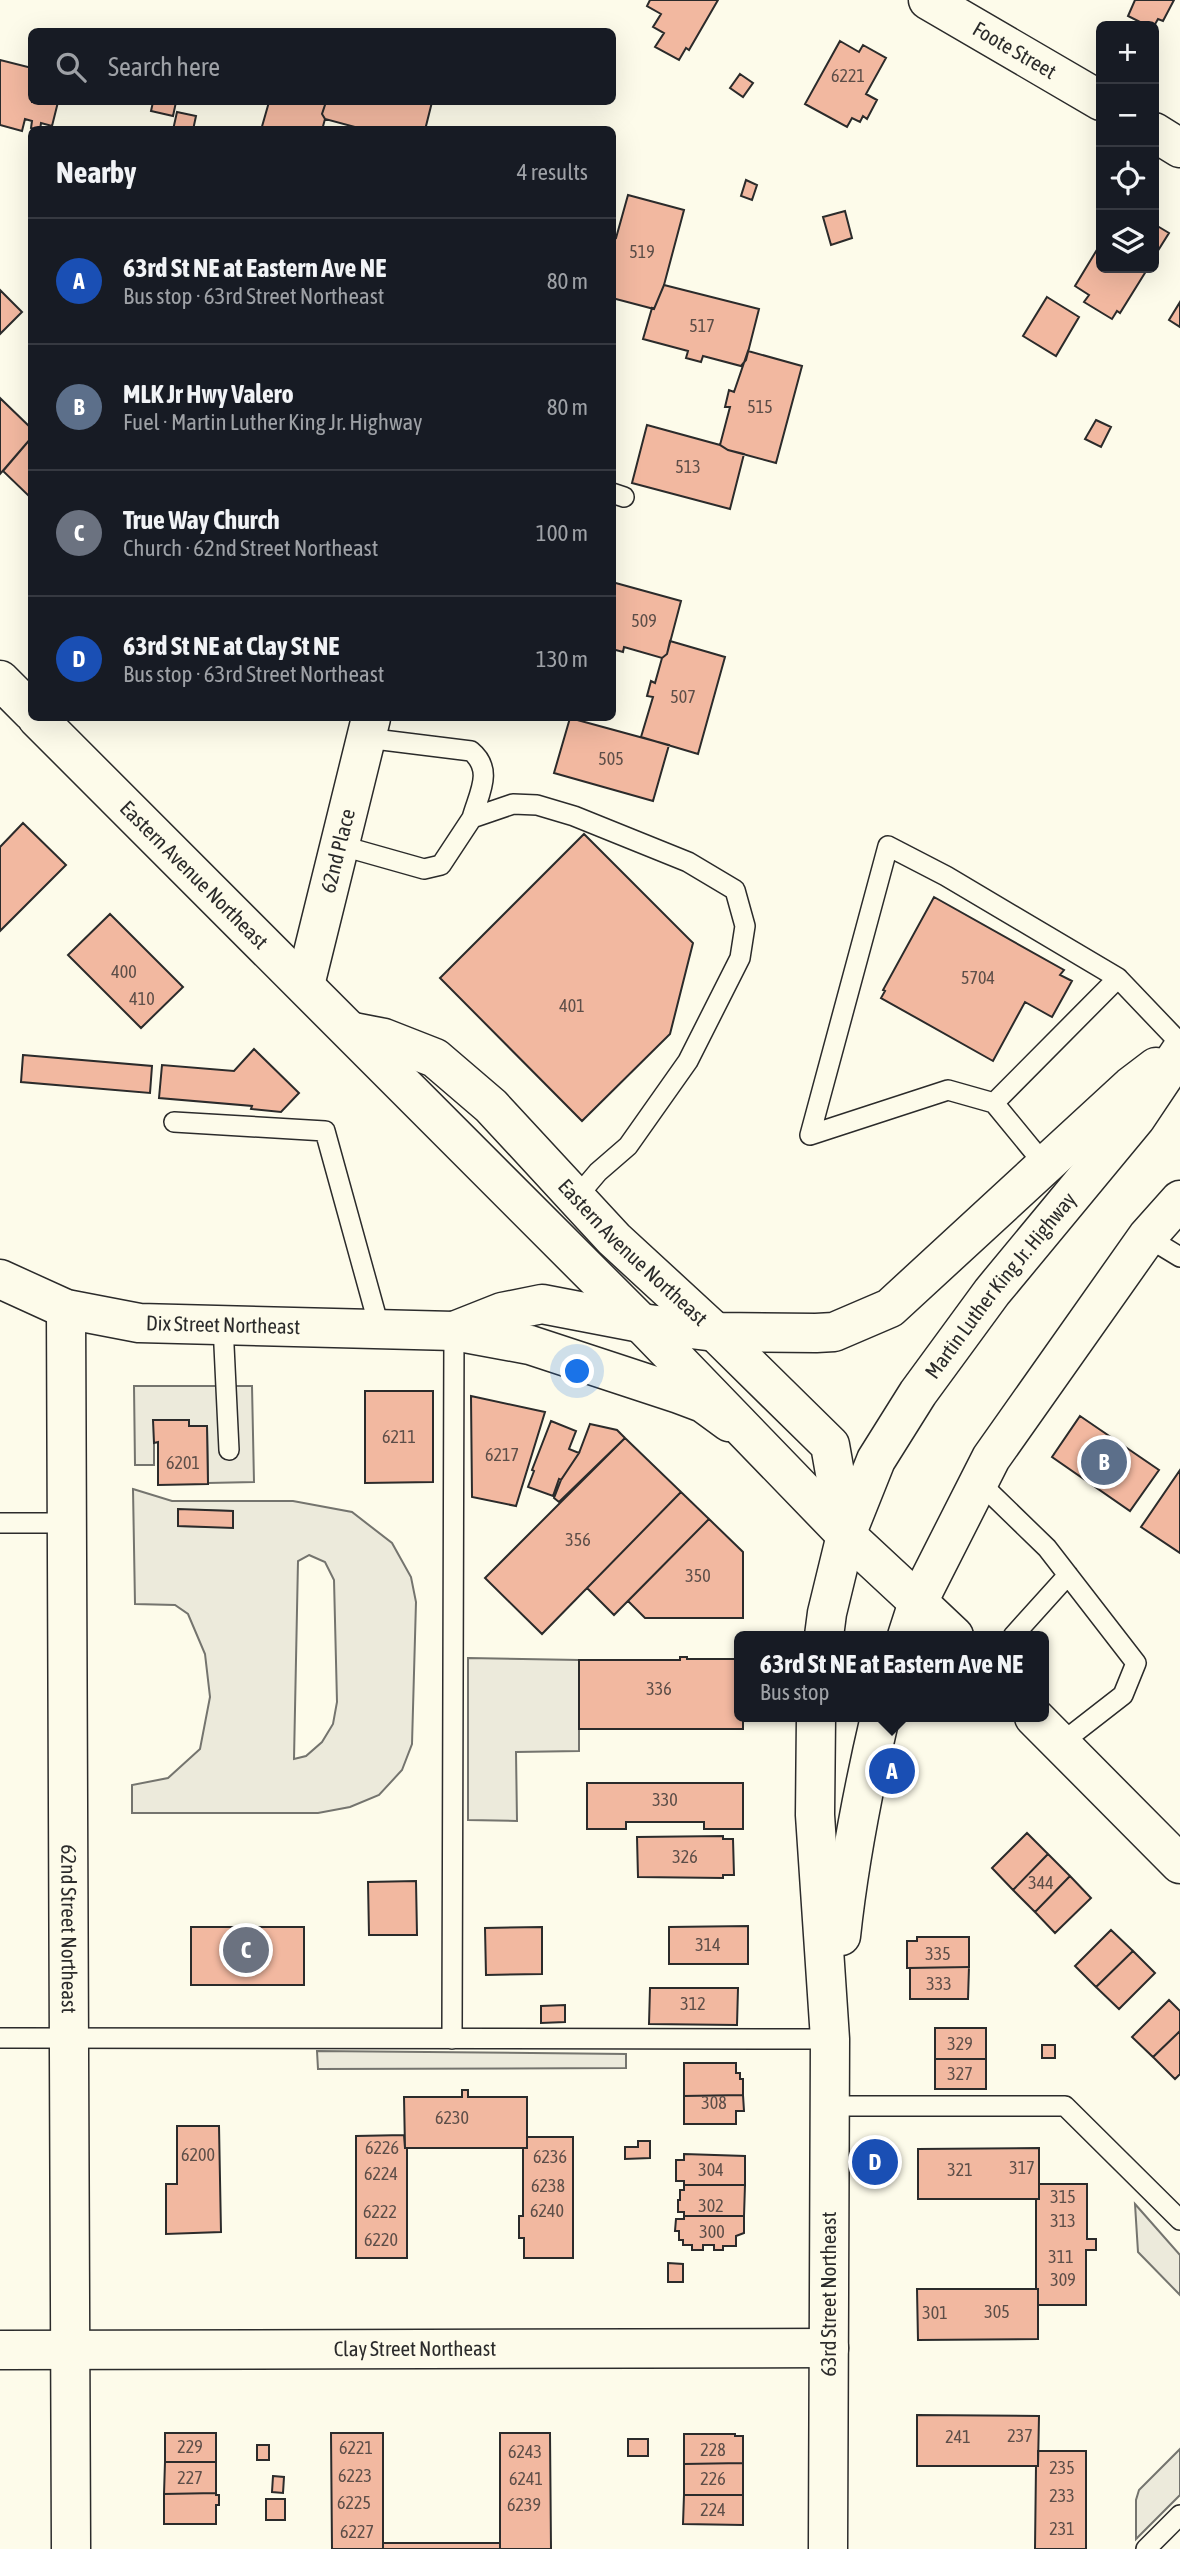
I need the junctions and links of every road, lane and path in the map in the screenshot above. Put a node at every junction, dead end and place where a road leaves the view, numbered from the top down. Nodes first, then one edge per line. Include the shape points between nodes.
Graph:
1 (928, 0) edge
2 (1096, 99) edge
3 (1159, 135) edge
4 (1180, 148) edge
5 (0, 680) edge
6 (28, 708) edge
7 (40, 721) edge
8 (368, 728) edge
9 (472, 818) junction
10 (339, 845) junction
11 (1118, 978) junction
12 (305, 985) junction
13 (351, 1031) junction
14 (1180, 1043) edge
15 (1180, 1051) edge
16 (994, 1103) junction
17 (174, 1122) dead end
18 (1045, 1165) junction
19 (1072, 1197) junction
20 (576, 1198) junction
21 (1180, 1200) edge
22 (1147, 1237) junction
23 (1180, 1257) edge
24 (0, 1279) edge
25 (66, 1309) junction
26 (641, 1322) junction
27 (223, 1325) junction
28 (380, 1330) junction
29 (454, 1331) junction
30 (715, 1332) junction
31 (759, 1444) junction
32 (229, 1450) dead end
33 (979, 1482) junction
34 (0, 1524) edge
35 (67, 1524) junction
36 (846, 1535) junction
37 (1068, 1575) junction
38 (913, 1619) edge
39 (825, 1631) edge
40 (942, 1631) edge
41 (1018, 1631) edge
42 (816, 1722) edge
43 (879, 1722) edge
44 (1039, 1722) edge
45 (1060, 1744) junction
46 (1180, 1864) edge
47 (0, 2038) edge
48 (69, 2038) junction
49 (452, 2039) junction
50 (830, 2039) junction
51 (830, 2106) junction
52 (1180, 2220) edge
53 (829, 2348) junction
54 (0, 2350) edge
55 (71, 2350) junction
56 (1180, 2515) edge
57 (71, 2549) edge
58 (828, 2549) edge
59 (1146, 2549) edge

1 - 2 main road, Foote Street
3 - 4 main road
5 - 6 main road
7 - 12 main road, Eastern Avenue Northeast
8 - 9 lane via 471,751 485,770
8 - 10 main road, 62nd Place
9 - 10 lane via 441,865 424,869
9 - 20 lane via 513,804 537,805 574,816 688,862 735,890 745,926 740,958 688,1061 628,1146
10 - 12 main road, 62nd Place
11 - 14 lane
11 - 16 lane
11 - 16 lane via 888,846 810,1135 948,1090
12 - 13 main road, Eastern Avenue Northeast
13 - 20 main road, Eastern Avenue Northeast via 435,1058 491,1106
13 - 26 main road, Eastern Avenue Northeast
15 - 18 main road, Dix Street Northeast via 1131,1086
15 - 19 main road, Martin Luther King Jr. Highway via 1136,1118
16 - 18 lane
17 - 28 lane via 325,1131
18 - 19 lane
18 - 30 main road, Dix Street Northeast via 890,1308 834,1332
19 - 36 main road, Martin Luther King Jr. Highway via 992,1292 918,1393 876,1460
20 - 30 main road, Eastern Avenue Northeast via 614,1240
21 - 22 main road
22 - 23 lane
22 - 33 main road via 1025,1408
24 - 25 main road, Dix Street Northeast
25 - 27 main road, Dix Street Northeast via 139,1323
25 - 35 main road, 62nd Street Northeast
26 - 29 main road, Dix Street Northeast via 542,1304 502,1312
26 - 30 main road, Dix Street Northeast
26 - 31 main road, Eastern Avenue Northeast
27 - 28 main road, Dix Street Northeast
27 - 32 lane
28 - 29 main road, Dix Street Northeast
29 - 31 main road, Dix Street Northeast via 530,1345 655,1384 703,1403
29 - 49 lane
30 - 36 main road, Eastern Avenue Northeast via 830,1445
31 - 36 main road, Eastern Avenue Northeast
33 - 37 lane
33 - 38 main road
34 - 35 lane
35 - 48 main road, 62nd Street Northeast
36 - 38 main road, Eastern Avenue Northeast
36 - 39 main road
37 - 41 lane
37 - 45 lane via 1136,1663 1123,1695
38 - 40 main road, Eastern Avenue Northeast
42 - 50 main road, 63rd Street Northeast via 815,1815
43 - 50 main road, 63rd Street Northeast via 848,1872
44 - 45 main road
45 - 46 main road
47 - 48 lane
48 - 49 lane
48 - 55 main road, 62nd Street Northeast
49 - 50 lane
50 - 51 main road, 63rd Street Northeast
51 - 52 lane via 1065,2106
51 - 53 main road, 63rd Street Northeast
53 - 55 main road, Clay Street Northeast
53 - 58 main road, 63rd Street Northeast
54 - 55 main road, Clay Street Northeast
55 - 57 main road, 62nd Street Northeast
56 - 59 lane

